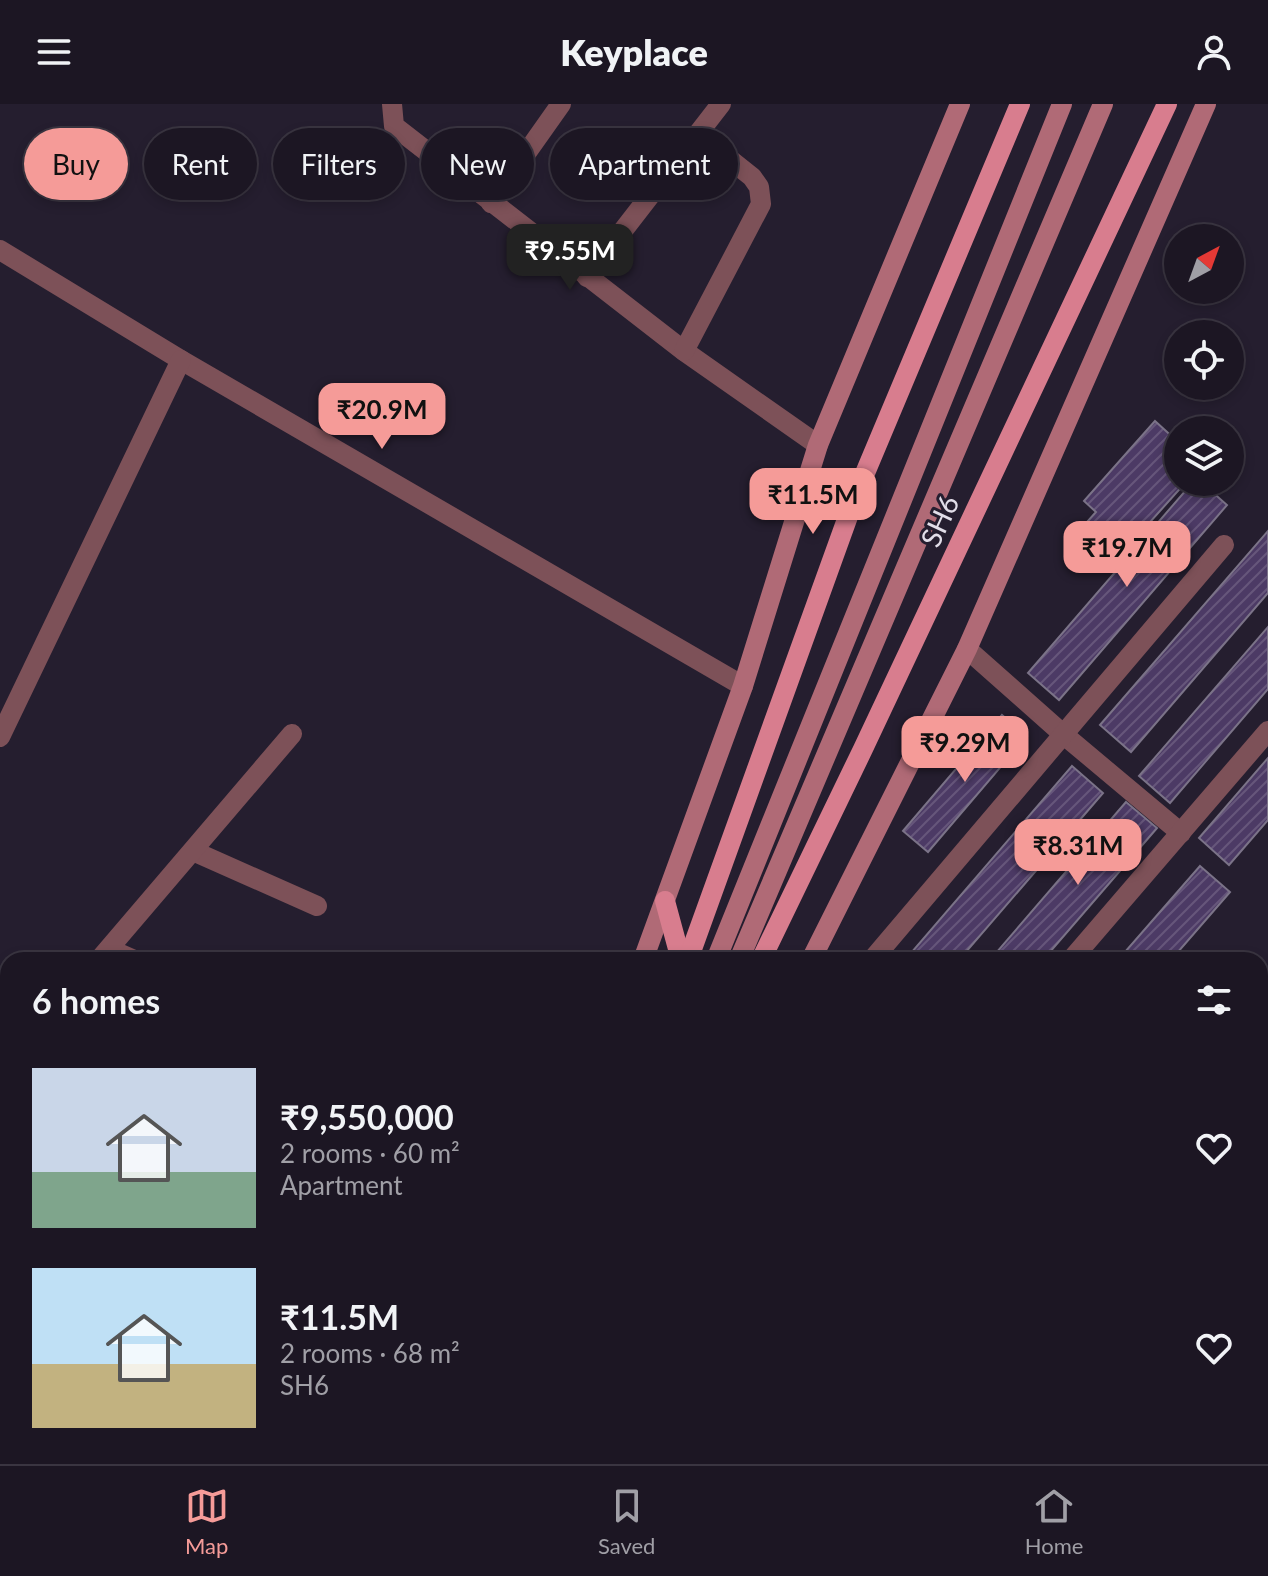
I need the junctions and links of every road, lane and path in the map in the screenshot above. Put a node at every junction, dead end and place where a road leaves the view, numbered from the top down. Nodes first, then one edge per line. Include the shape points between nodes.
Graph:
1 (392, 104) edge
2 (561, 104) edge
3 (721, 104) edge
4 (960, 104) edge
5 (1020, 104) edge
6 (1062, 104) edge
7 (1103, 104) edge
8 (1167, 104) edge
9 (1206, 104) edge
10 (703, 128) edge
11 (738, 166) edge
12 (647, 200) edge
13 (491, 203) junction
14 (0, 250) edge
15 (587, 277) junction
16 (684, 351) junction
17 (181, 360) junction
18 (818, 445) junction
19 (1224, 545) dead end
20 (967, 649) junction
21 (743, 686) junction
22 (1268, 731) edge
23 (292, 734) dead end
24 (1064, 735) junction
25 (0, 737) edge
26 (1181, 833) junction
27 (193, 851) junction
28 (665, 901) junction
29 (317, 906) dead end
30 (106, 952) edge
31 (646, 952) edge
32 (679, 952) edge
33 (691, 952) edge
34 (719, 952) edge
35 (742, 952) edge
36 (765, 952) edge
37 (815, 952) edge
38 (879, 952) edge
39 (1078, 952) edge

1 - 13 street via 394,126
2 - 13 street
3 - 10 street
4 - 18 street
5 - 33 main road via 855,497
6 - 34 street
7 - 35 street
8 - 36 main road, SH6 / SH6
9 - 20 street
11 - 16 street via 759,187 761,204
12 - 15 street
13 - 15 street
14 - 17 street
15 - 16 street
16 - 18 street
17 - 21 street
17 - 25 street
18 - 21 street
19 - 24 street
20 - 24 street
20 - 37 street
21 - 28 street
22 - 26 street
23 - 27 street
24 - 26 street
24 - 38 street
26 - 39 street
27 - 29 street
27 - 30 street
28 - 31 street
28 - 32 main road

